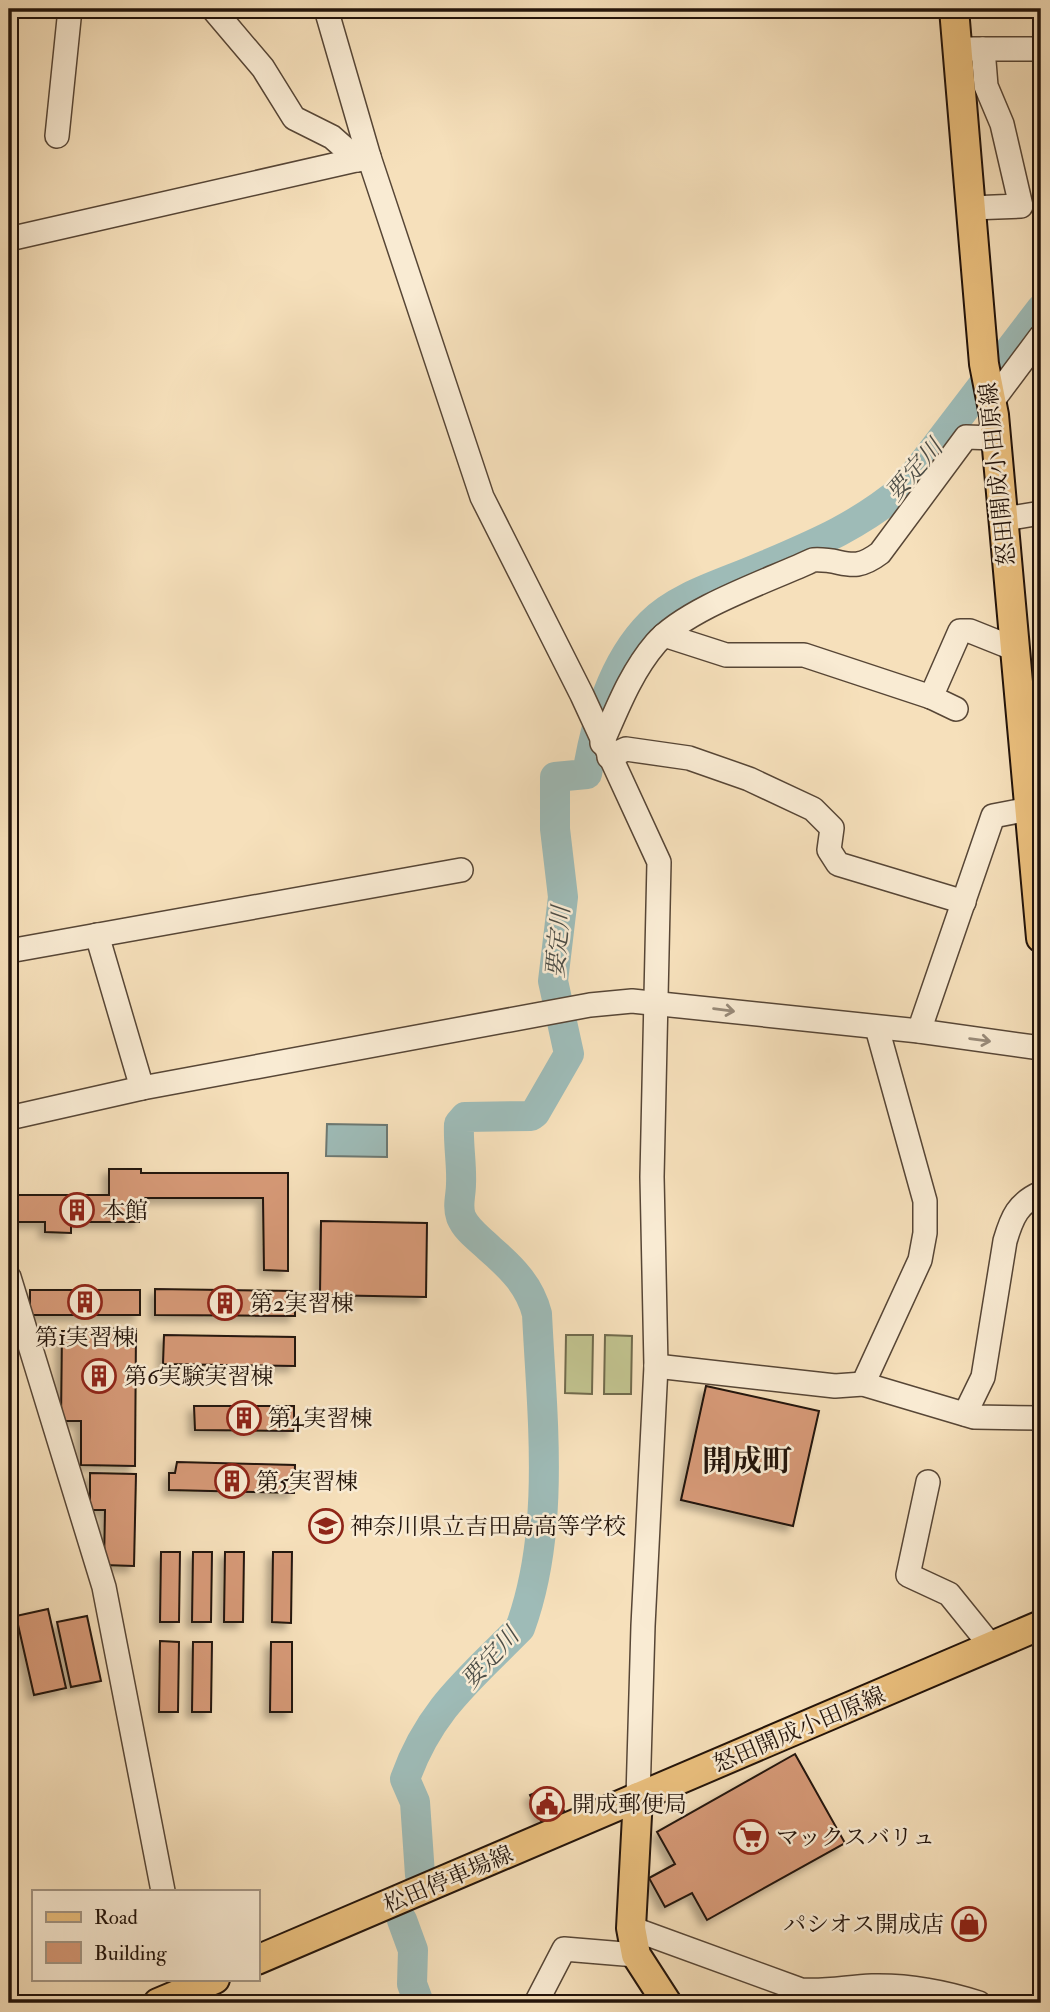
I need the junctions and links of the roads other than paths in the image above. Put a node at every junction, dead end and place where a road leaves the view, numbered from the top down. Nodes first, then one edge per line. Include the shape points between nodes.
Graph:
1 (70, 9) edge
2 (214, 9) edge
3 (326, 9) edge
4 (954, 9) edge
5 (971, 49) junction
6 (1041, 49) edge
7 (57, 136) dead end
8 (364, 158) junction
9 (971, 208) junction
10 (9, 239) edge
11 (1041, 336) edge
12 (990, 399) junction
13 (996, 438) junction
14 (1041, 513) edge
15 (1004, 519) junction
16 (664, 635) junction
17 (1015, 649) junction
18 (931, 697) junction
19 (957, 709) dead end
20 (1031, 719) edge
21 (605, 750) junction
22 (1029, 809) junction
23 (461, 870) dead end
24 (964, 902) junction
25 (97, 934) junction
26 (1041, 938) edge
27 (9, 951) edge
28 (656, 1002) junction
29 (877, 1028) junction
30 (919, 1031) junction
31 (1041, 1048) edge
32 (142, 1088) junction
33 (9, 1118) edge
34 (1041, 1193) edge
35 (9, 1277) edge
36 (656, 1366) junction
37 (863, 1384) junction
38 (965, 1414) junction
39 (1041, 1418) edge
40 (928, 1482) dead end
41 (1041, 1625) edge
42 (991, 1646) junction
43 (638, 1797) junction
44 (163, 1890) edge
45 (634, 1942) junction
46 (259, 1960) edge
47 (212, 1980) edge
48 (174, 1991) edge
49 (890, 1996) edge
50 (536, 2003) edge
51 (667, 2003) edge
52 (979, 2003) edge

1 - 7 street
2 - 8 street via 263,68 294,118
3 - 8 street
4 - 5 main road, 怒田開成小田原線
5 - 6 street
5 - 9 main road, 怒田開成小田原線
5 - 9 street via 1002,124 1021,206
8 - 10 street
8 - 21 street via 482,496
9 - 12 main road, 怒田開成小田原線
11 - 12 street
12 - 13 main road, 怒田開成小田原線
13 - 15 main road, 怒田開成小田原線
13 - 16 street via 966,437 880,553 865,564 851,567 828,559 813,560 680,621
14 - 15 street
15 - 17 main road, 怒田開成小田原線
16 - 18 street via 726,655 804,655
16 - 21 street via 631,680
17 - 18 street via 960,631
17 - 20 main road, 怒田開成小田原線
18 - 19 street
20 - 22 main road, 怒田開成小田原線
21 - 24 street via 689,758 749,779 813,809 832,828 829,850 838,864
21 - 28 street via 659,862
22 - 24 street via 993,816
22 - 26 main road, 怒田開成小田原線
23 - 25 street
24 - 30 street
25 - 27 street
25 - 32 street
28 -> 29 street
28 - 32 street via 559,1011
28 - 36 street via 652,1177
29 - 30 street
29 - 37 street via 925,1201 925,1233 920,1260
30 -> 31 street
32 - 33 street
34 - 38 street via 1016,1210 1011,1222 983,1377
35 - 44 street via 104,1587
36 - 37 street via 835,1386
36 - 43 street
37 - 38 street
38 - 39 street
40 - 42 street via 908,1575 949,1594
41 - 42 main road, 怒田開成小田原線
42 - 43 main road, 怒田開成小田原線
43 - 45 main road
43 - 46 main road, 松田停車場線
45 - 49 street via 801,1990 872,1986
45 - 50 street via 564,1949
45 - 51 main road
47 - 48 main road
49 - 52 street via 934,1991

